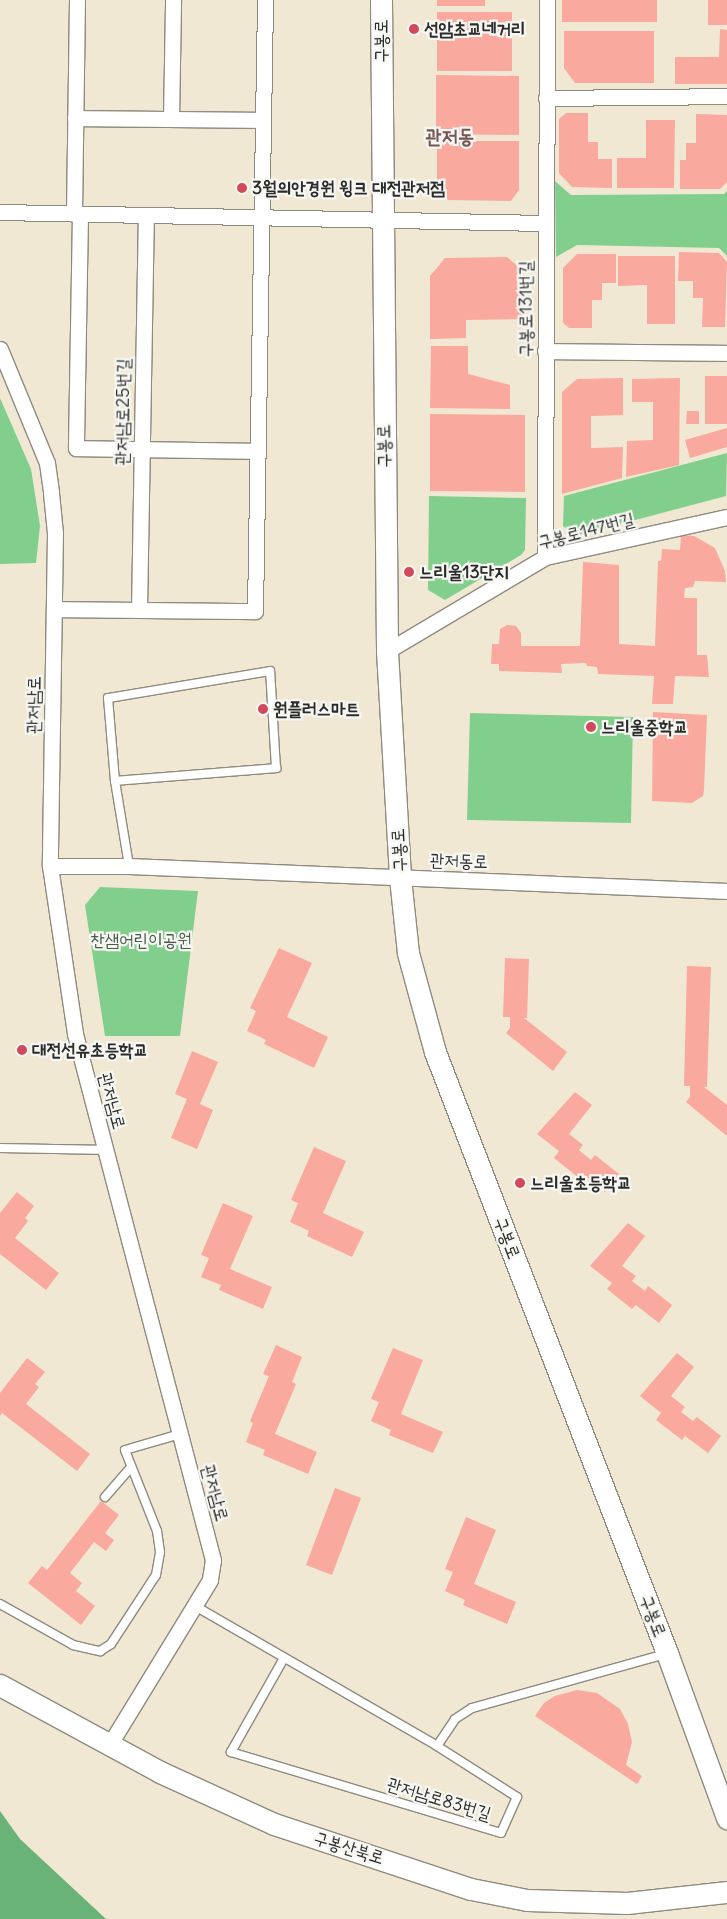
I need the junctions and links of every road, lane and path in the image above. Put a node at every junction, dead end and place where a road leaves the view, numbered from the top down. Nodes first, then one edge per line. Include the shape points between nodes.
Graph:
1 (77, 0) edge
2 (172, 0) edge
3 (265, 0) edge
4 (381, 0) edge
5 (546, 0) edge
6 (727, 96) edge
7 (546, 98) junction
8 (75, 118) junction
9 (171, 119) junction
10 (263, 120) junction
11 (0, 212) edge
12 (77, 214) junction
13 (146, 216) junction
14 (261, 218) junction
15 (381, 221) junction
16 (544, 223) junction
17 (0, 348) edge
18 (545, 351) junction
19 (727, 352) edge
20 (142, 449) junction
21 (257, 451) junction
22 (727, 517) edge
23 (545, 557) junction
24 (54, 610) junction
25 (139, 610) junction
26 (388, 651) junction
27 (115, 781) junction
28 (50, 866) junction
29 (129, 866) junction
30 (400, 878) junction
31 (727, 891) edge
32 (0, 1148) edge
33 (106, 1150) junction
34 (180, 1434) junction
35 (130, 1468) junction
36 (106, 1497) dead end
37 (0, 1604) edge
38 (194, 1606) junction
39 (667, 1653) junction
40 (284, 1658) junction
41 (0, 1685) edge
42 (110, 1744) junction
43 (437, 1746) junction
44 (727, 1818) edge
45 (727, 1892) edge

1 - 8 street
2 - 9 street
3 - 10 street
4 - 15 main road, 구봉로
5 - 7 street, 구봉로131번길
6 - 7 street
7 - 16 street, 구봉로131번길
8 - 9 street
8 - 12 street
9 - 10 street
10 - 14 street
11 - 12 street
12 - 13 street
12 - 20 street via 76,448
13 - 14 street
13 - 20 street, 관저남로25번길
14 - 15 street
14 - 21 street
15 - 16 street
15 - 26 main road, 구봉로
16 - 18 street, 구봉로131번길
17 - 24 street, 관저남로 via 47,463 55,533
18 - 19 street
18 - 23 street, 구봉로131번길
20 - 21 street
20 - 25 street, 관저남로25번길
21 - 25 street via 255,611
22 - 23 street, 구봉로147번길
23 - 26 street, 구봉로147번길
24 - 25 street
24 - 28 street, 관저남로
26 - 30 main road, 구봉로
27 - 27 lane via 108,698 270,671 276,768
27 - 29 lane
28 - 29 street, 관저동로
28 - 33 street, 관저남로 via 75,1034
29 - 30 street, 관저동로
30 - 31 street, 관저동로
30 - 39 main road, 구봉로 via 408,953 435,1052
32 - 33 lane
33 - 34 street, 관저남로
34 - 35 lane via 125,1450
34 - 38 street, 관저남로 via 213,1560 210,1580
35 - 36 lane
35 - 37 lane via 157,1530 159,1563 156,1575 111,1644 100,1651 72,1645
38 - 40 lane, 관저남로83번길
38 - 42 street, 관저남로
39 - 43 lane, 구봉로 via 472,1708 455,1719
39 - 44 main road, 구봉로
40 - 43 lane, 관저남로83번길
40 - 43 lane, 관저남로83번길 via 231,1752 501,1834 516,1797
41 - 42 main road, 구봉산북로
42 - 45 main road, 구봉산북로 via 160,1772 274,1824 471,1889 527,1900 627,1903

